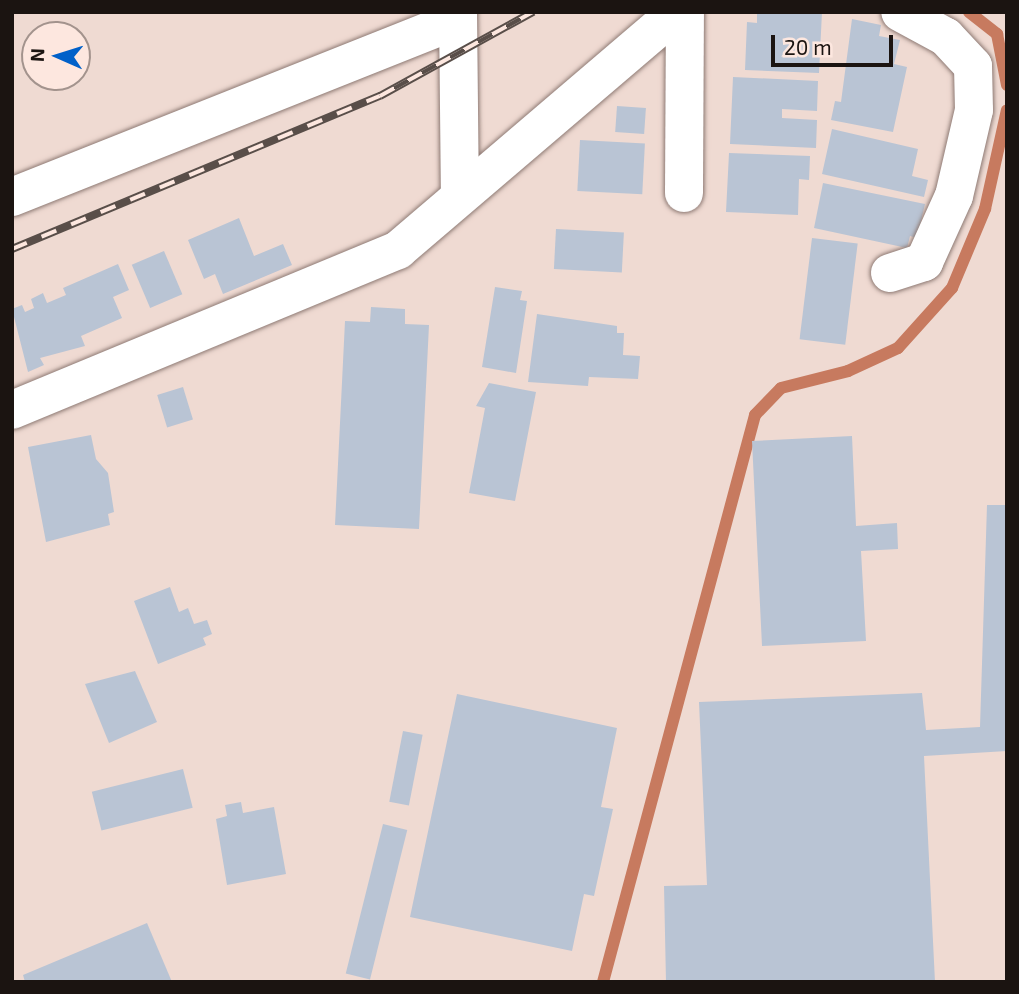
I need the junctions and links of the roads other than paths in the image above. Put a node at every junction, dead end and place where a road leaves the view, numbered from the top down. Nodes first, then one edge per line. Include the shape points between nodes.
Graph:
1 (677, 12) edge
2 (685, 12) edge
3 (900, 12) edge
4 (458, 16) edge
5 (460, 192) junction
6 (684, 193) dead end
7 (12, 197) edge
8 (890, 273) dead end
9 (12, 410) edge

1 - 5 street
2 - 6 street
3 - 8 street via 946,37 973,66 974,110 954,196 924,262
4 - 5 street
4 - 7 street
5 - 9 street via 398,250

